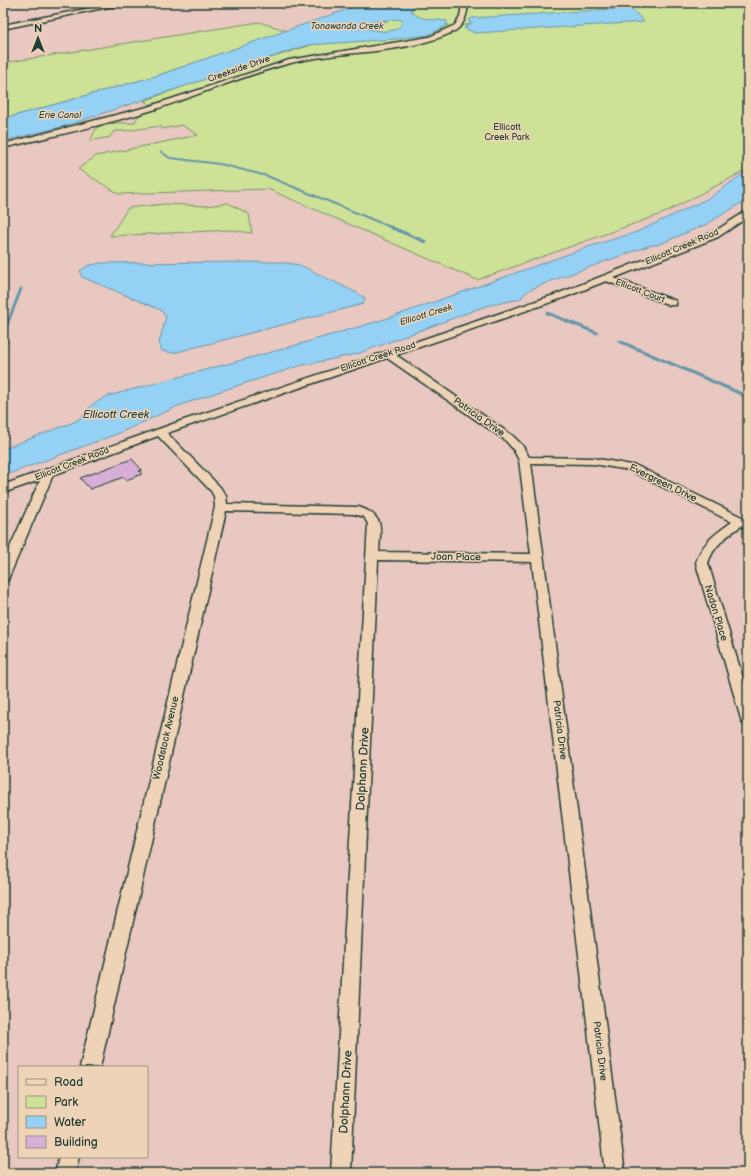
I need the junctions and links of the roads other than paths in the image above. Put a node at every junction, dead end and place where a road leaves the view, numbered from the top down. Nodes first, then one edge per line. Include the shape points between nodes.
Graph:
1 (124, 3) edge
2 (465, 3) edge
3 (3, 27) edge
4 (3, 146) edge
5 (748, 214) edge
6 (607, 278) junction
7 (673, 303) dead end
8 (388, 354) junction
9 (160, 432) junction
10 (525, 460) junction
11 (48, 474) junction
12 (3, 489) edge
13 (221, 507) junction
14 (744, 523) edge
15 (373, 556) junction
16 (538, 558) junction
17 (3, 577) edge
18 (747, 713) edge
19 (90, 1066) edge
20 (69, 1158) edge
21 (65, 1173) edge
22 (341, 1173) edge
23 (615, 1173) edge

1 - 3 street
2 - 4 street, Creekside Drive via 465,15 462,20 455,28 441,35 290,61 169,102
5 - 6 street, Ellicott Creek Road via 715,235
6 - 7 street, Ellicott Court
6 - 8 street, Ellicott Creek Road
8 - 9 street, Ellicott Creek Road
8 - 10 street, Patricia Drive via 509,438
9 - 11 street, Ellicott Creek Road
9 - 13 street, Woodstock Avenue via 216,488
10 - 14 street, Evergreen Drive via 622,464
10 - 16 street, Patricia Drive
11 - 12 street, Ellicott Creek Road
11 - 17 street
13 - 15 street, Dolphann Drive via 362,511 373,519
13 - 19 street, Woodstock Avenue
14 - 18 street, Nadon Place via 707,548 702,563
15 - 16 street, Joan Place
15 - 22 street, Dolphann Drive
16 - 23 street, Patricia Drive
20 - 21 street

